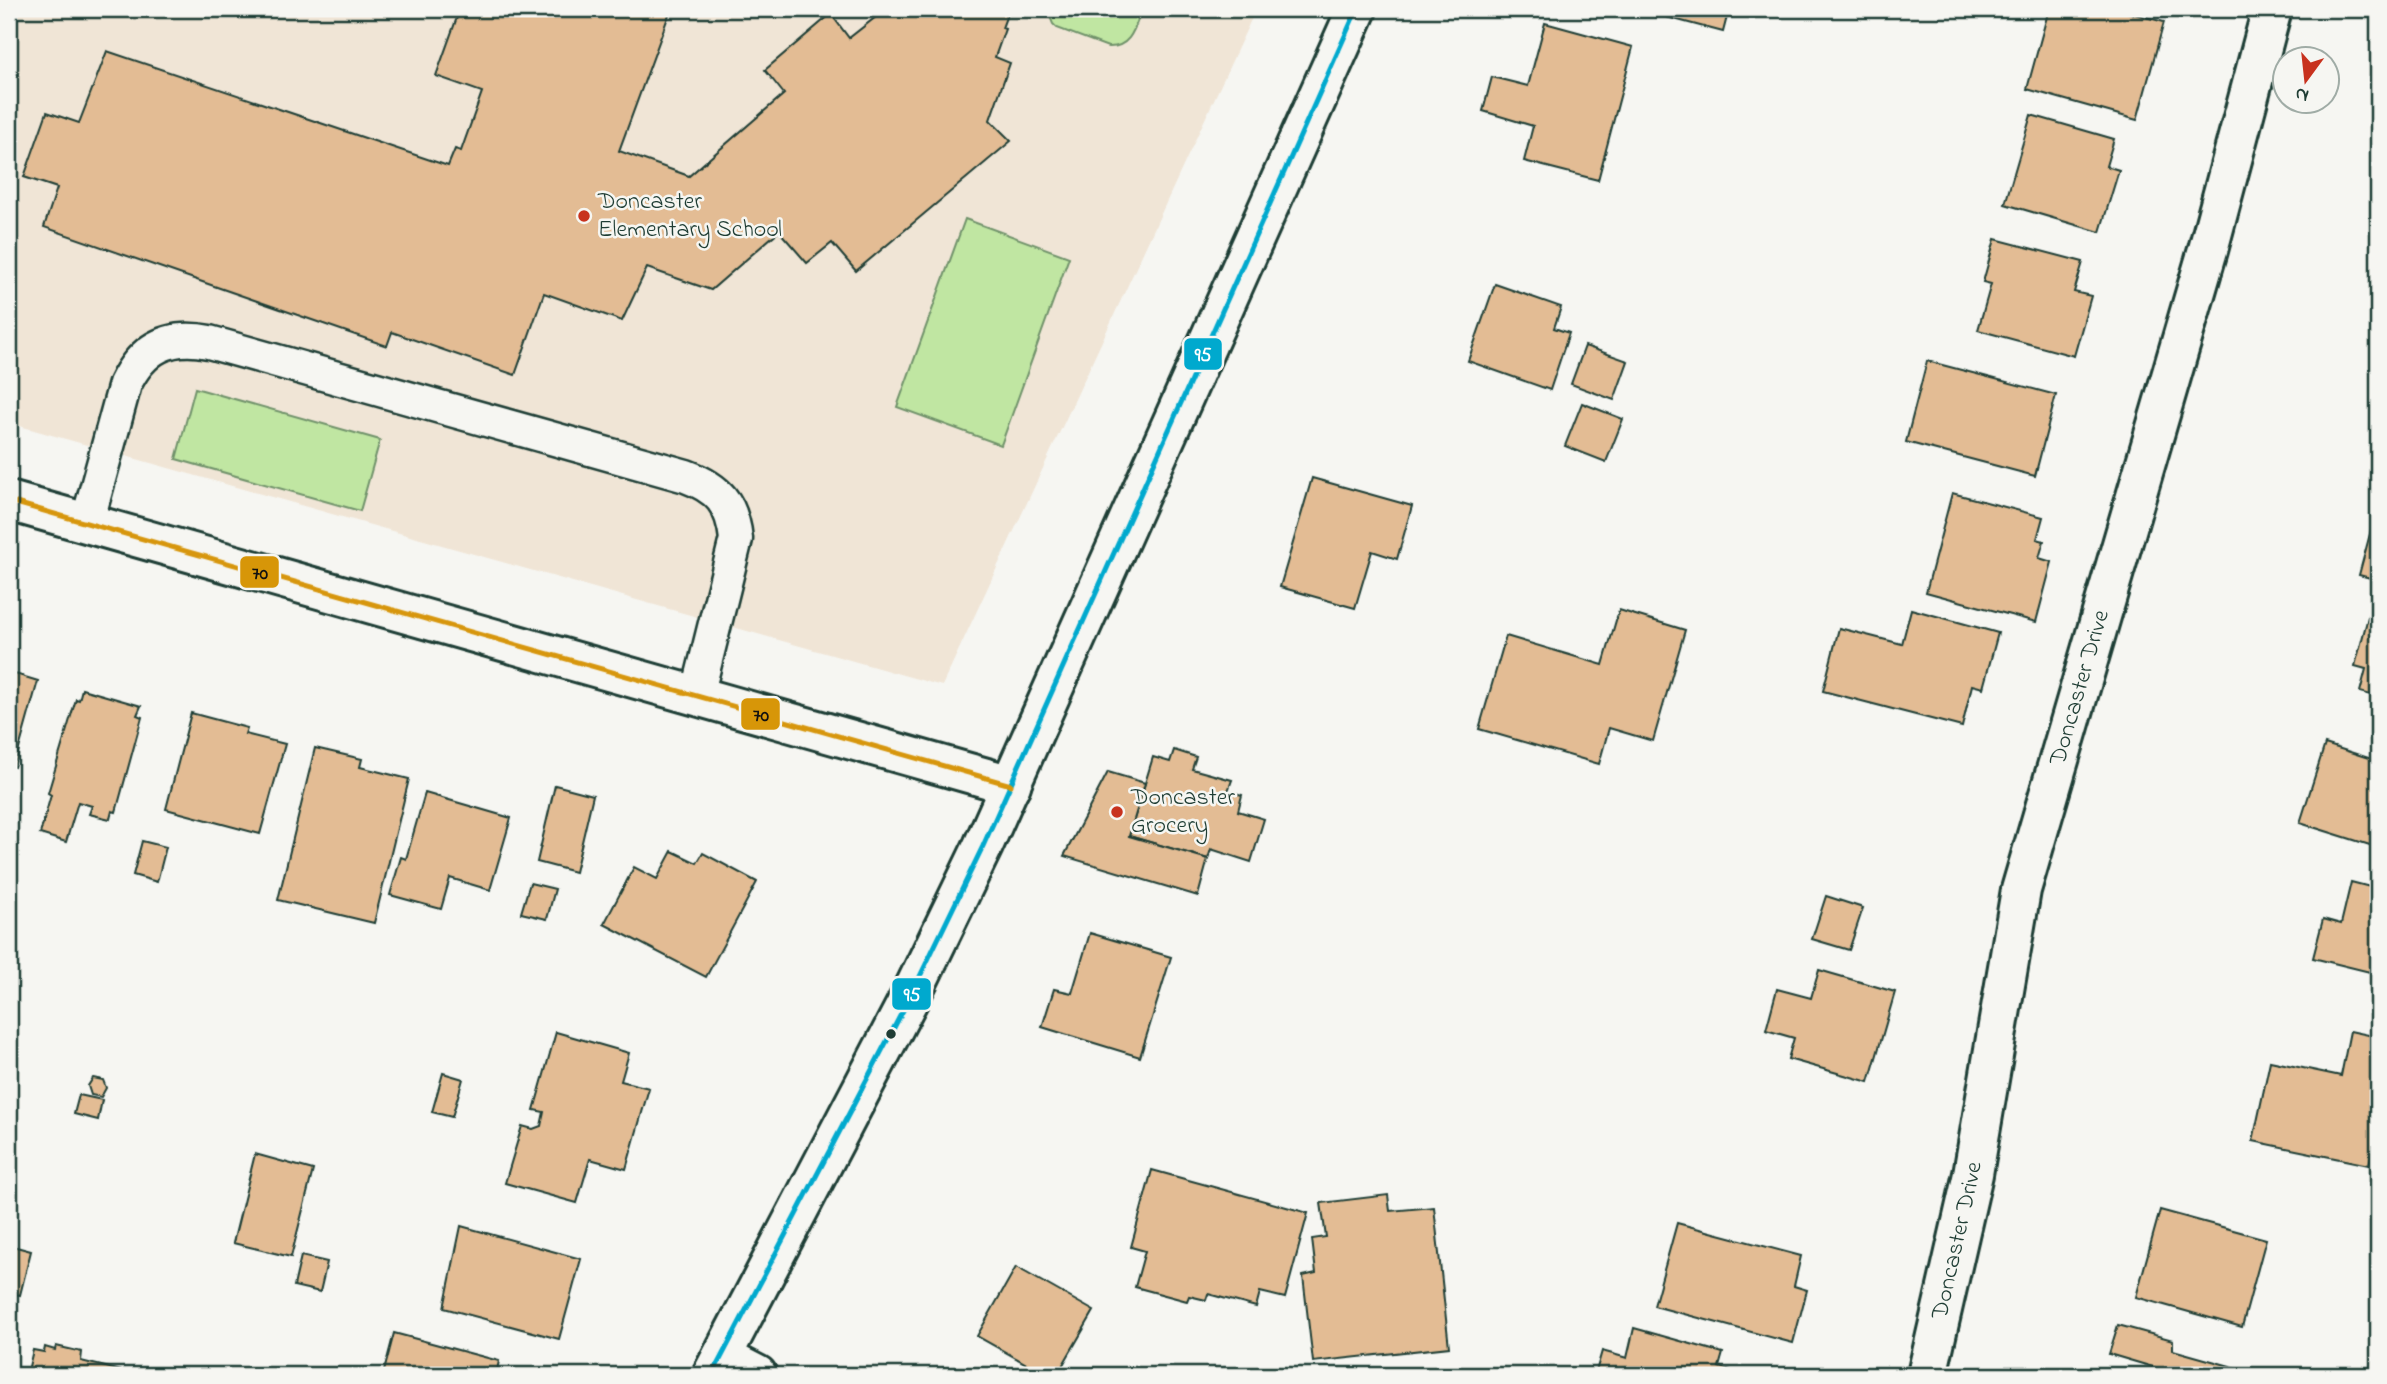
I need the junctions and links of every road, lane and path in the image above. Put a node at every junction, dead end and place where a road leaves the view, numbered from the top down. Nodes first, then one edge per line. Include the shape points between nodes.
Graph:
1 (1357, 9) edge
2 (2272, 9) edge
3 (9, 502) edge
4 (87, 523) junction
5 (697, 696) junction
6 (1012, 785) junction
7 (717, 1366) edge
8 (757, 1375) edge
9 (1927, 1375) edge

1 - 6 street
2 - 9 street, Doncaster Drive via 2208,250 2021,890 1973,1174
3 - 4 street
4 - 5 street
4 - 5 lane via 125,384 145,355 175,340 209,342 673,472 716,492 734,521 736,539
5 - 6 street
6 - 7 street via 910,997
7 - 8 street

